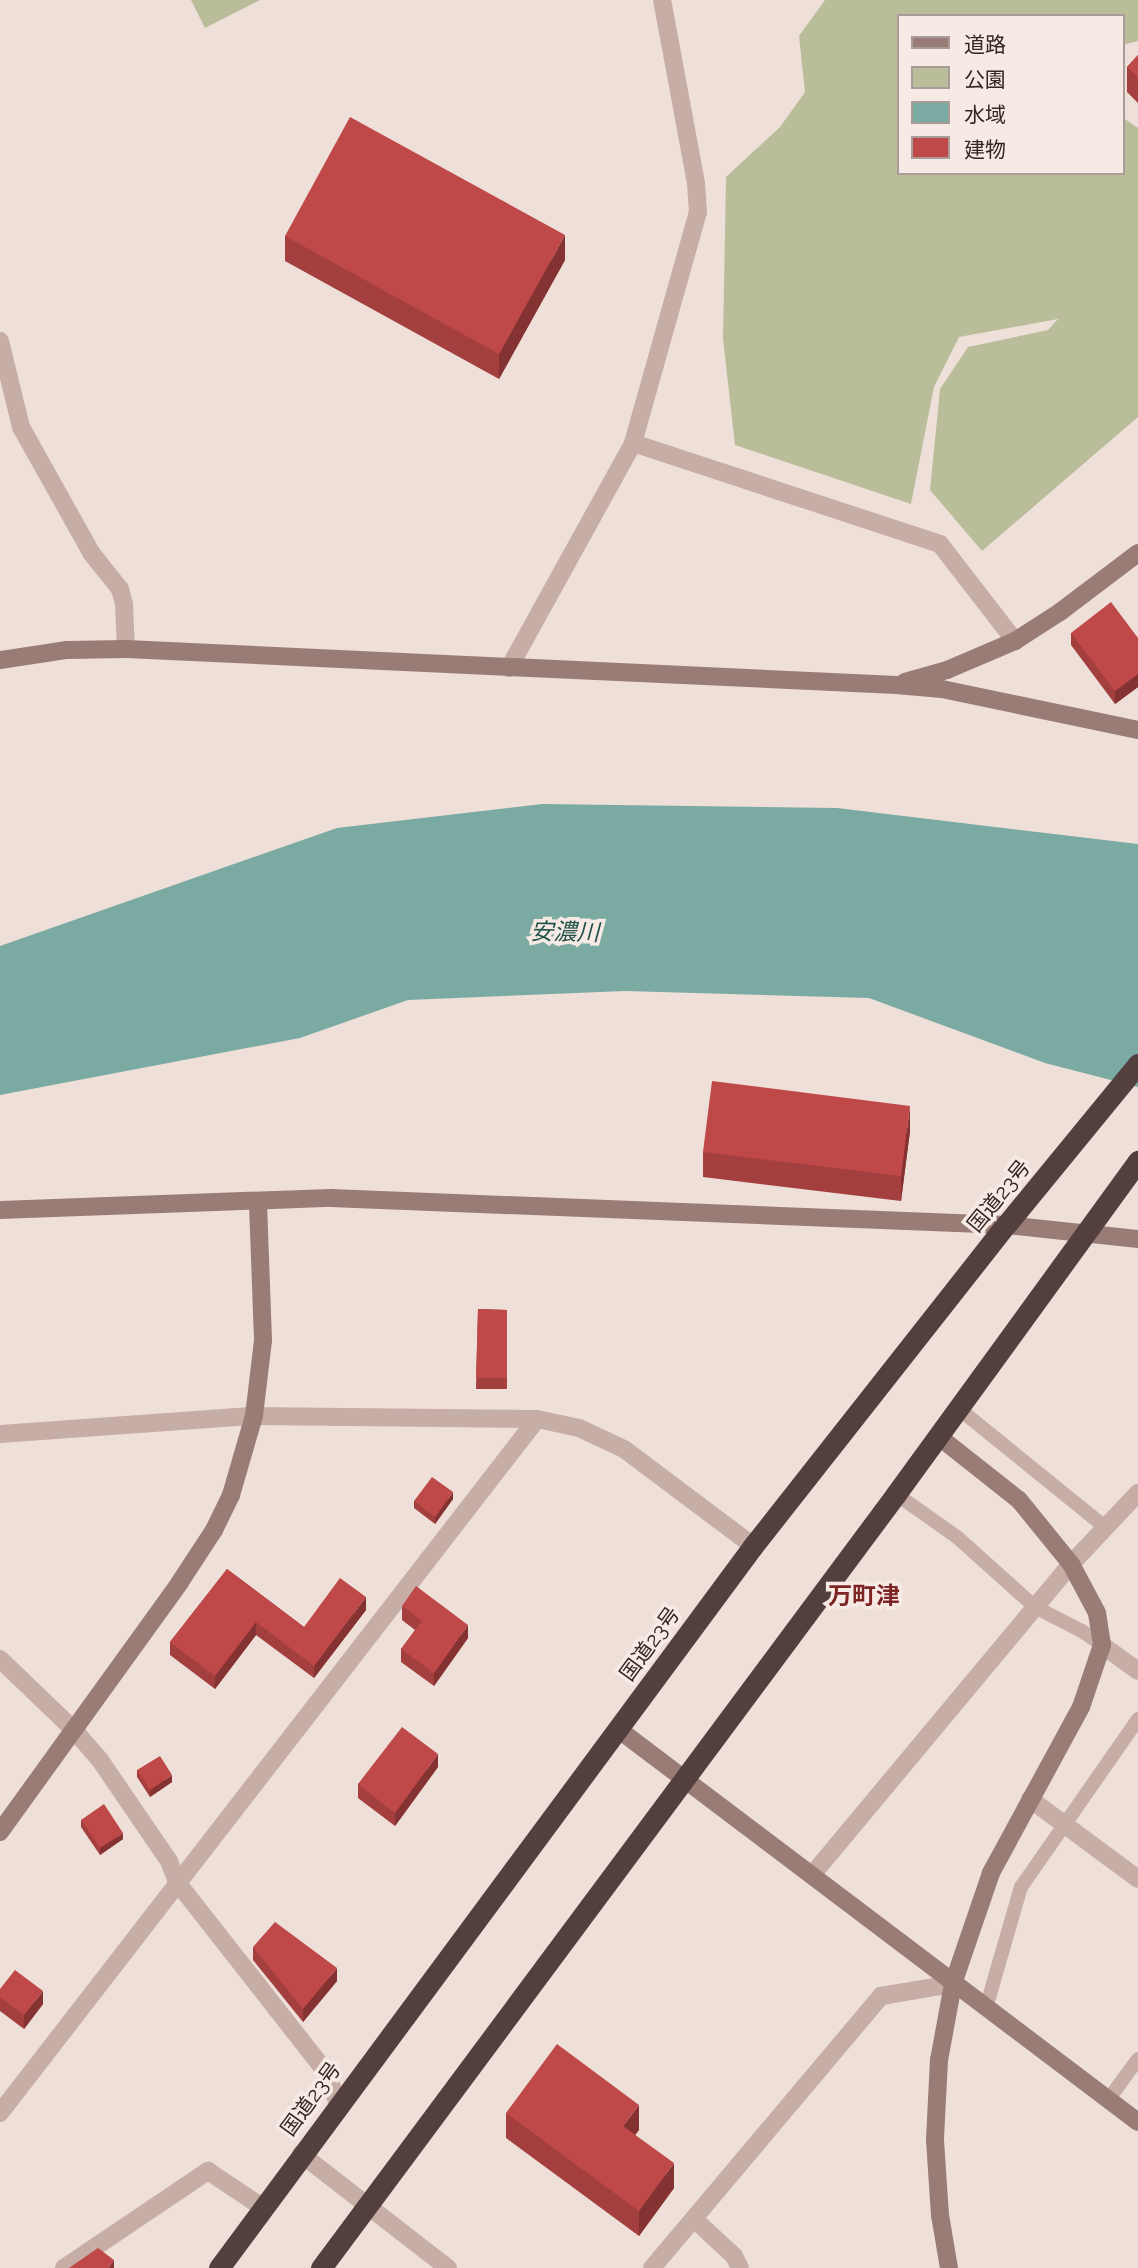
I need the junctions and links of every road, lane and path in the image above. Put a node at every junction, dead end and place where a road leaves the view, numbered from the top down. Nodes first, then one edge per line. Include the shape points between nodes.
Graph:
1 (662, 0) edge
2 (0, 341) edge
3 (633, 443) junction
4 (1138, 553) edge
5 (1015, 641) junction
6 (126, 649) junction
7 (0, 660) edge
8 (509, 668) junction
9 (896, 685) junction
10 (1138, 730) edge
11 (1138, 1063) edge
12 (1138, 1161) edge
13 (258, 1201) junction
14 (0, 1210) edge
15 (1006, 1225) junction
16 (1085, 1231) junction
17 (1138, 1239) edge
18 (958, 1408) junction
19 (254, 1416) junction
20 (537, 1419) junction
21 (0, 1434) edge
22 (938, 1436) junction
23 (1138, 1493) edge
24 (896, 1494) junction
25 (1106, 1528) junction
26 (753, 1546) junction
27 (1071, 1564) junction
28 (1035, 1606) junction
29 (1102, 1645) junction
30 (0, 1659) edge
31 (1138, 1671) edge
32 (1138, 1719) edge
33 (74, 1728) junction
34 (618, 1729) junction
35 (683, 1778) junction
36 (1030, 1799) junction
37 (1063, 1823) junction
38 (0, 1832) edge
39 (812, 1875) junction
40 (1138, 1879) edge
41 (177, 1882) junction
42 (953, 1984) junction
43 (986, 2008) junction
44 (1138, 2059) edge
45 (1108, 2100) junction
46 (338, 2103) junction
47 (0, 2113) edge
48 (1138, 2122) edge
49 (301, 2154) junction
50 (368, 2205) junction
51 (262, 2207) junction
52 (694, 2219) junction
53 (64, 2268) edge
54 (219, 2268) edge
55 (321, 2268) edge
56 (448, 2268) edge
57 (652, 2268) edge
58 (740, 2268) edge
59 (949, 2268) edge

1 - 3 street via 698,212
2 - 6 street via 21,427 92,554 120,589
3 - 5 street via 940,544
3 - 8 street
4 - 5 street
5 - 9 street via 947,670
6 - 7 street via 67,650
6 - 8 street
8 - 9 street
9 - 10 street via 942,689
11 - 15 highway, 国道23号
12 - 16 highway
13 - 14 street
13 - 15 street via 331,1198
13 - 19 street via 263,1340
15 - 16 street
15 - 26 highway, 国道23号
16 - 17 street
16 - 18 highway
18 - 22 highway
18 - 25 lane
19 - 20 street
19 - 21 street
19 - 33 street via 231,1495 214,1530
20 - 26 street via 579,1428 624,1449
20 - 41 street
22 - 24 highway
22 - 27 street via 1019,1500
23 - 25 street
24 - 28 lane via 957,1537
24 - 35 highway
25 - 27 street
26 - 34 highway, 国道23号
27 - 28 street
27 - 29 street via 1097,1613
28 - 29 lane
28 - 39 street
29 - 31 street
29 - 36 street via 1081,1707
30 - 33 street
32 - 37 lane
33 - 38 street
33 - 41 street via 169,1861
34 - 35 street
34 - 46 highway, 国道23号
35 - 39 street
35 - 50 highway
36 - 37 street
36 - 42 street via 991,1873
37 - 40 street
37 - 43 lane via 1021,1887
39 - 42 street
41 - 46 street via 326,2072
41 - 47 street
42 - 43 street
42 - 52 street via 881,1996
42 - 59 street via 939,2060 935,2140
43 - 45 street
44 - 45 lane
45 - 48 street
46 - 49 highway, 国道23号
49 - 50 street
49 - 51 highway, 国道23号
50 - 55 highway
50 - 56 street
51 - 53 street via 208,2171
51 - 54 highway, 国道23号
52 - 57 street
52 - 58 street via 734,2256

